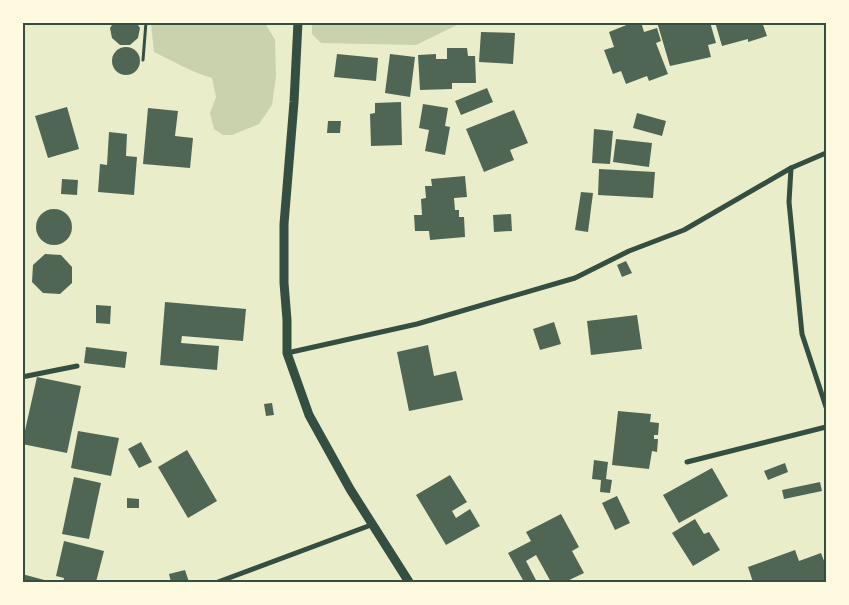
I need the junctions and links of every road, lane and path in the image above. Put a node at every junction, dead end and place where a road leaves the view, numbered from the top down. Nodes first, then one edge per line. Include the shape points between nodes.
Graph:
1 (146, 22) edge
2 (298, 22) edge
3 (143, 60) dead end
4 (826, 153) edge
5 (791, 168) junction
6 (287, 353) junction
7 (77, 366) dead end
8 (22, 377) edge
9 (826, 407) edge
10 (826, 428) edge
11 (687, 462) dead end
12 (371, 525) junction
13 (218, 582) edge
14 (409, 582) edge

1 - 3 path
2 - 6 street via 284,224
4 - 5 street
5 - 6 street via 684,230 629,251 575,278 417,324
5 - 9 street via 789,202 802,334
6 - 12 street via 309,415
7 - 8 street
10 - 11 street
12 - 13 street
12 - 14 street

